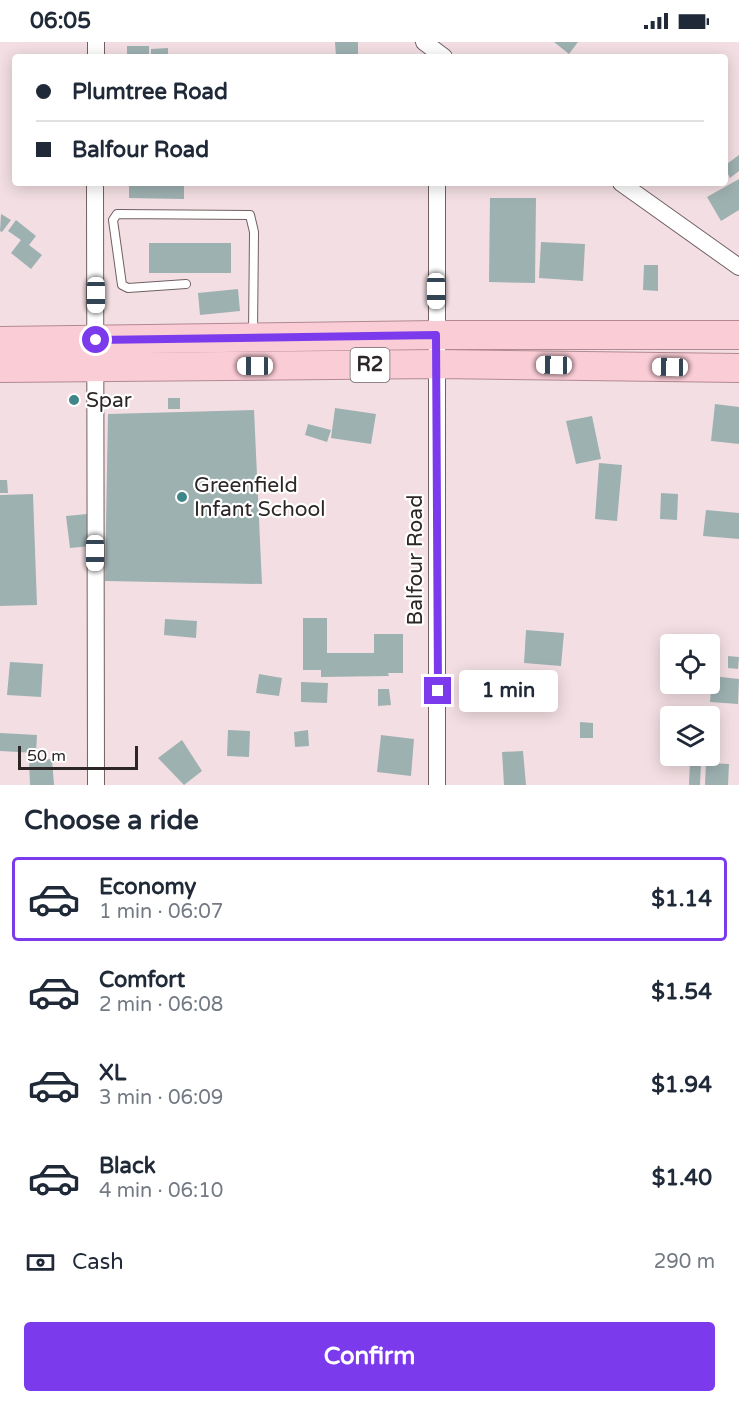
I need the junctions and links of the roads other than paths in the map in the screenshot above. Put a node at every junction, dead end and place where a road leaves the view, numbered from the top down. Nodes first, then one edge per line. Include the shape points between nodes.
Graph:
1 (95, 186) edge
2 (437, 186) edge
3 (625, 186) edge
4 (739, 267) edge
5 (186, 284) dead end
6 (436, 335) junction
7 (739, 335) edge
8 (253, 338) junction
9 (0, 341) edge
10 (95, 354) junction
11 (438, 364) junction
12 (0, 368) edge
13 (739, 368) edge
14 (96, 785) edge
15 (437, 785) edge

1 - 10 street
2 - 6 street, Balfour Road
3 - 4 street
5 - 8 lane via 128,288 122,285 113,220 117,214 250,215 254,232
6 - 7 highway, R2
6 - 8 highway, R2
6 - 11 street, Balfour Road
8 - 10 highway, R2
9 - 10 highway, R2
10 - 11 highway, R2
10 - 12 highway, R2
10 - 14 street
11 - 13 highway, R2
11 - 15 street, Balfour Road

